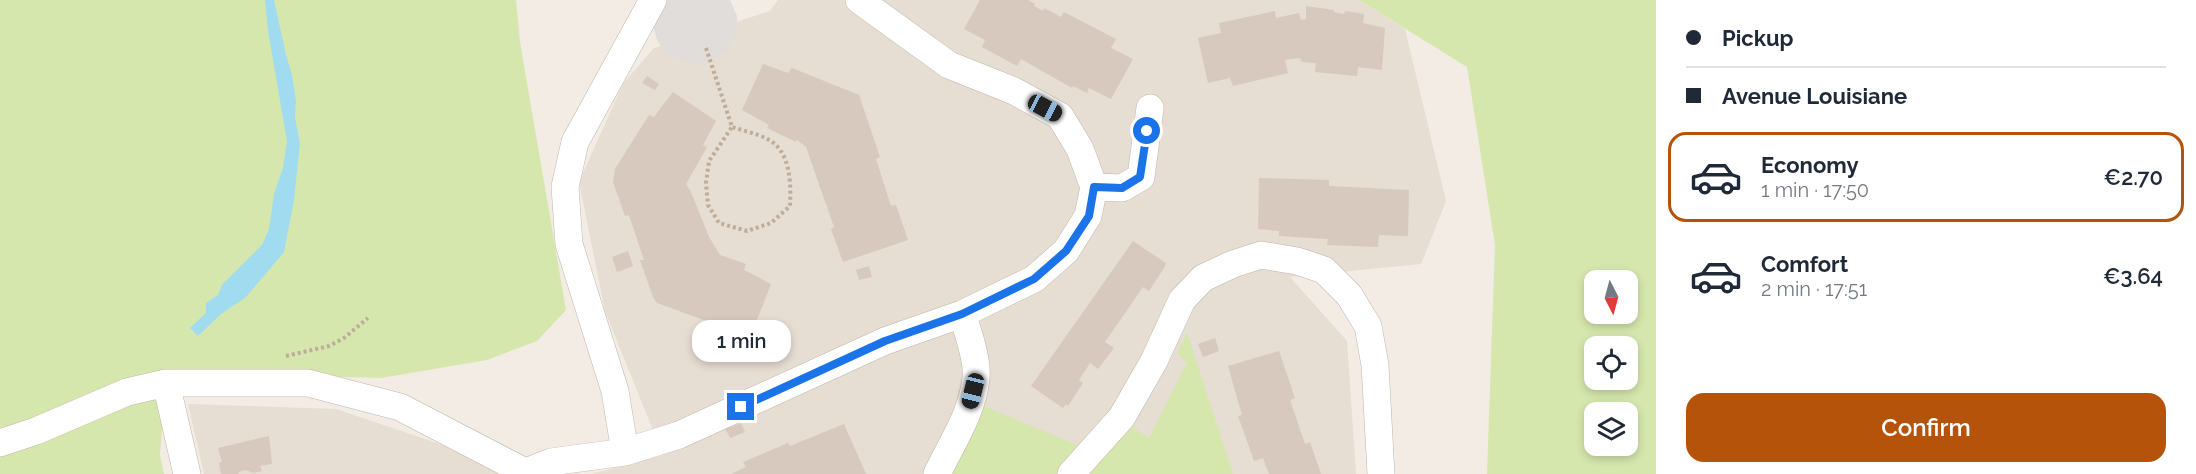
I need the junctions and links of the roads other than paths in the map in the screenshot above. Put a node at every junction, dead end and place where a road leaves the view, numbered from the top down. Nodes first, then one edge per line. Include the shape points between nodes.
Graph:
1 (653, 0) edge
2 (859, 0) edge
3 (1150, 108) dead end
4 (1094, 187) junction
5 (962, 314) junction
6 (166, 383) junction
7 (0, 443) edge
8 (625, 452) junction
9 (527, 473) edge
10 (188, 474) edge
11 (937, 474) edge
12 (1071, 474) edge
13 (1381, 474) edge

1 - 8 street via 575,142 565,187 569,244 615,391
2 - 4 street via 949,65 1014,91 1060,116 1080,149
3 - 4 street via 1140,177 1122,188
4 - 5 street via 1089,216 1066,251 1034,279
5 - 8 street via 885,341 680,435
5 - 11 street via 977,377 970,405
6 - 7 street via 127,392
6 - 9 street via 308,383 400,406
6 - 10 street
8 - 9 street via 551,462
12 - 13 street via 1122,417 1182,300 1203,278 1261,255 1324,270 1349,294 1368,326 1375,365

